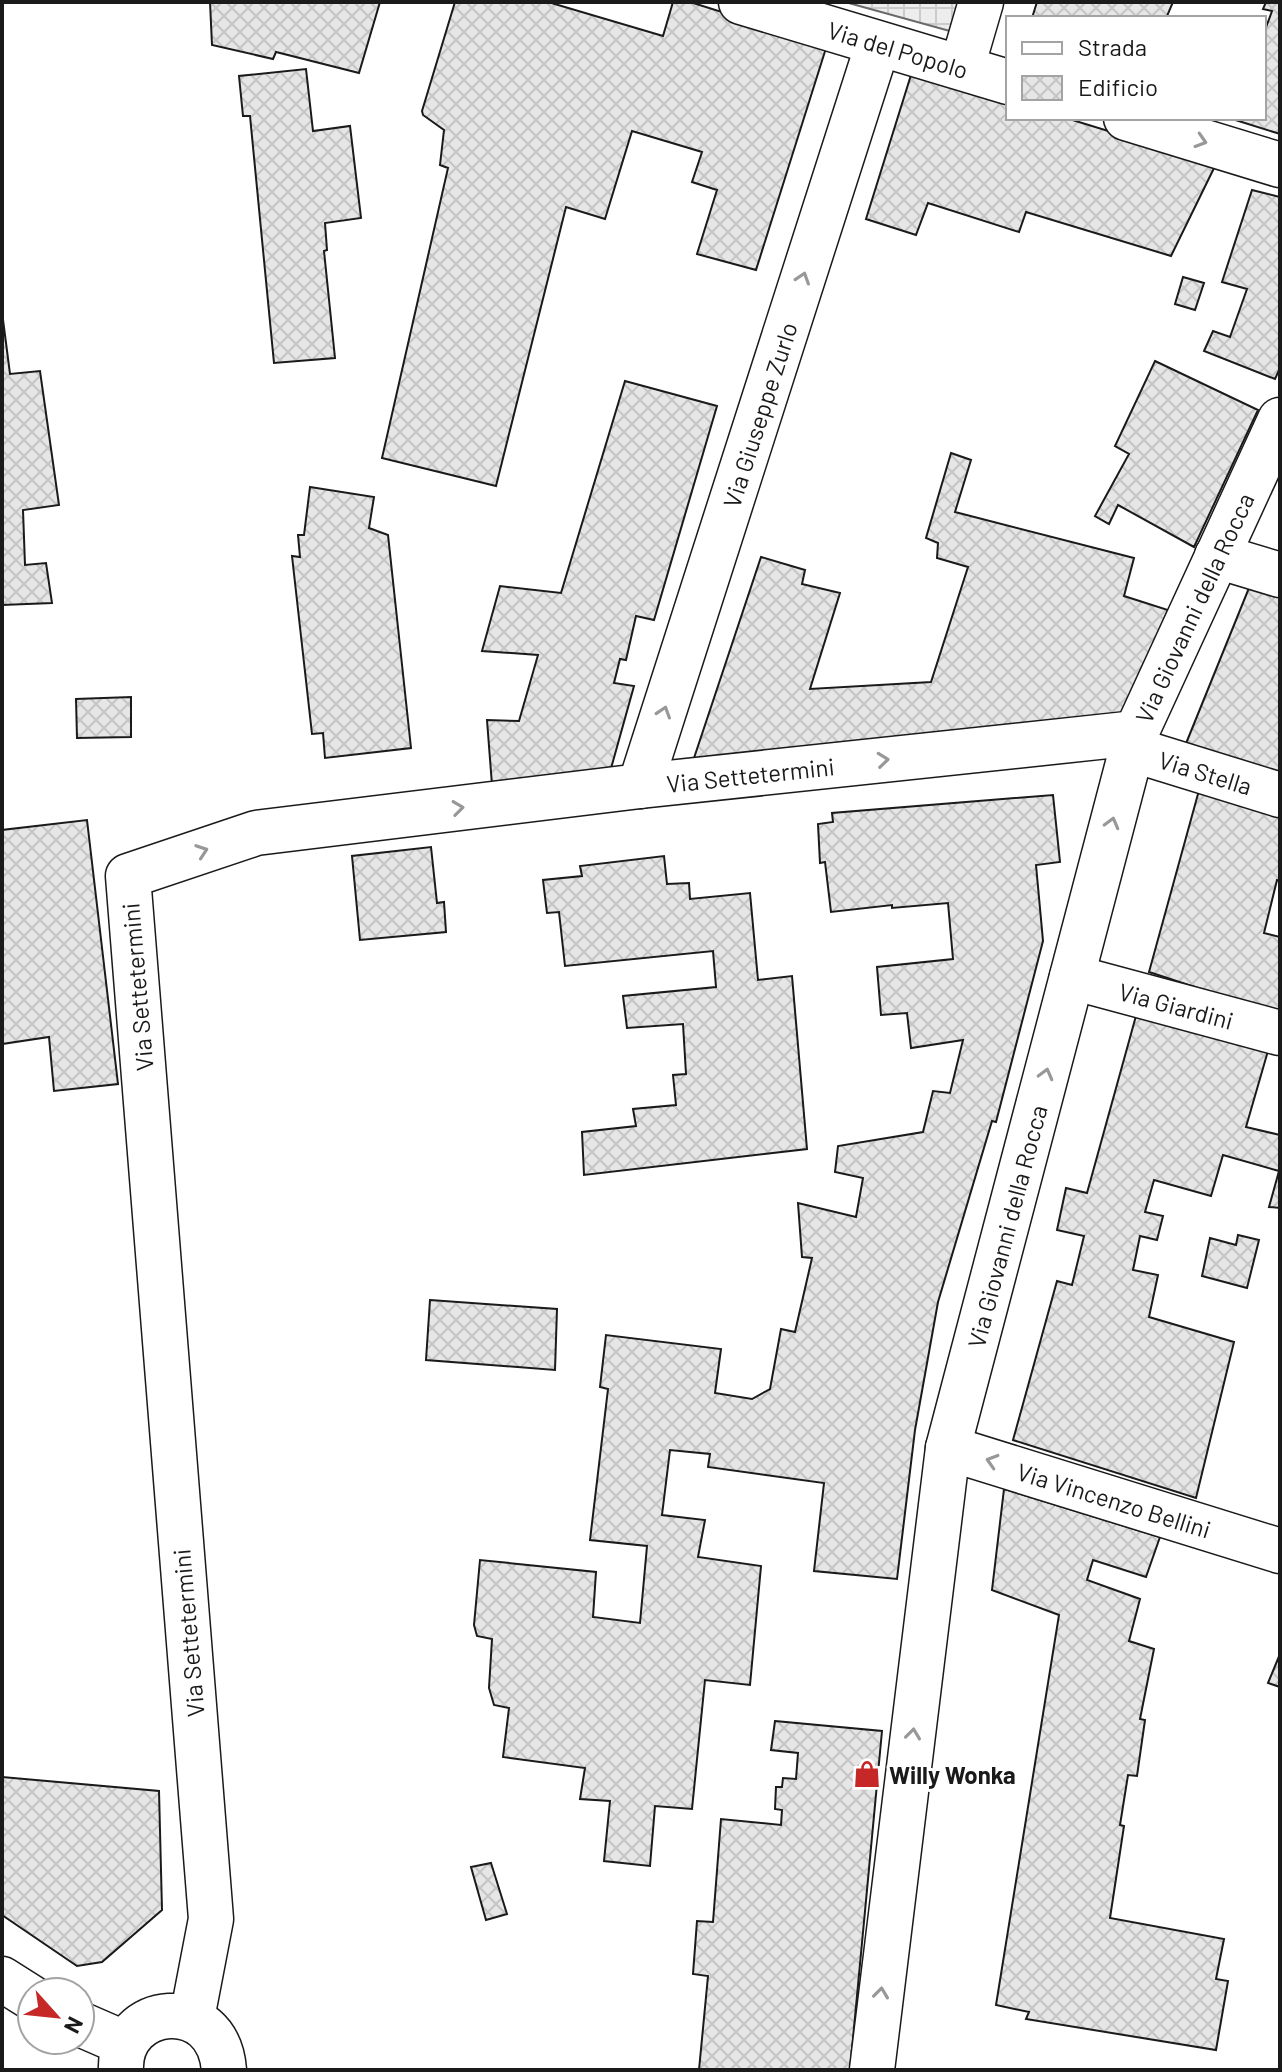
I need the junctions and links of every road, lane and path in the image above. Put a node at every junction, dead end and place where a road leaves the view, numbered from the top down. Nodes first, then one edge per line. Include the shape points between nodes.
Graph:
1 (741, 2) edge
2 (981, 2) edge
3 (878, 44) junction
4 (962, 67) junction
5 (1006, 81) edge
6 (1133, 120) edge
7 (1280, 165) edge
8 (1280, 420) edge
9 (1217, 556) junction
10 (1280, 575) edge
11 (1134, 741) junction
12 (640, 786) junction
13 (1280, 795) edge
14 (1072, 977) junction
15 (1280, 1033) edge
16 (948, 1448) junction
17 (1280, 1551) edge
18 (192, 2018) junction
19 (96, 2036) edge
20 (124, 2057) edge
21 (224, 2070) edge
22 (872, 2070) edge

1 - 3 street, Via del Popolo
2 - 4 street
3 - 4 street, Via del Popolo
12 -> 3 street, Via Giuseppe Zurlo
4 - 5 street, Via del Popolo
6 -> 7 street
8 - 9 street, Via Giovanni della Rocca
9 - 10 street
9 - 11 street, Via Giovanni della Rocca
12 -> 11 street, Via Settetermini
11 - 13 street, Via Stella
14 -> 11 street, Via Giovanni della Rocca
18 -> 12 street, Via Settetermini via 211,1919 128,876 256,833
14 - 15 street, Via Giardini
16 -> 14 street, Via Giovanni della Rocca
17 -> 16 street, Via Vincenzo Bellini
22 -> 16 street, Via Giovanni della Rocca
18 - 20 street via 162,2016 147,2022 135,2032
18 - 21 street via 217,2039
19 - 20 street

